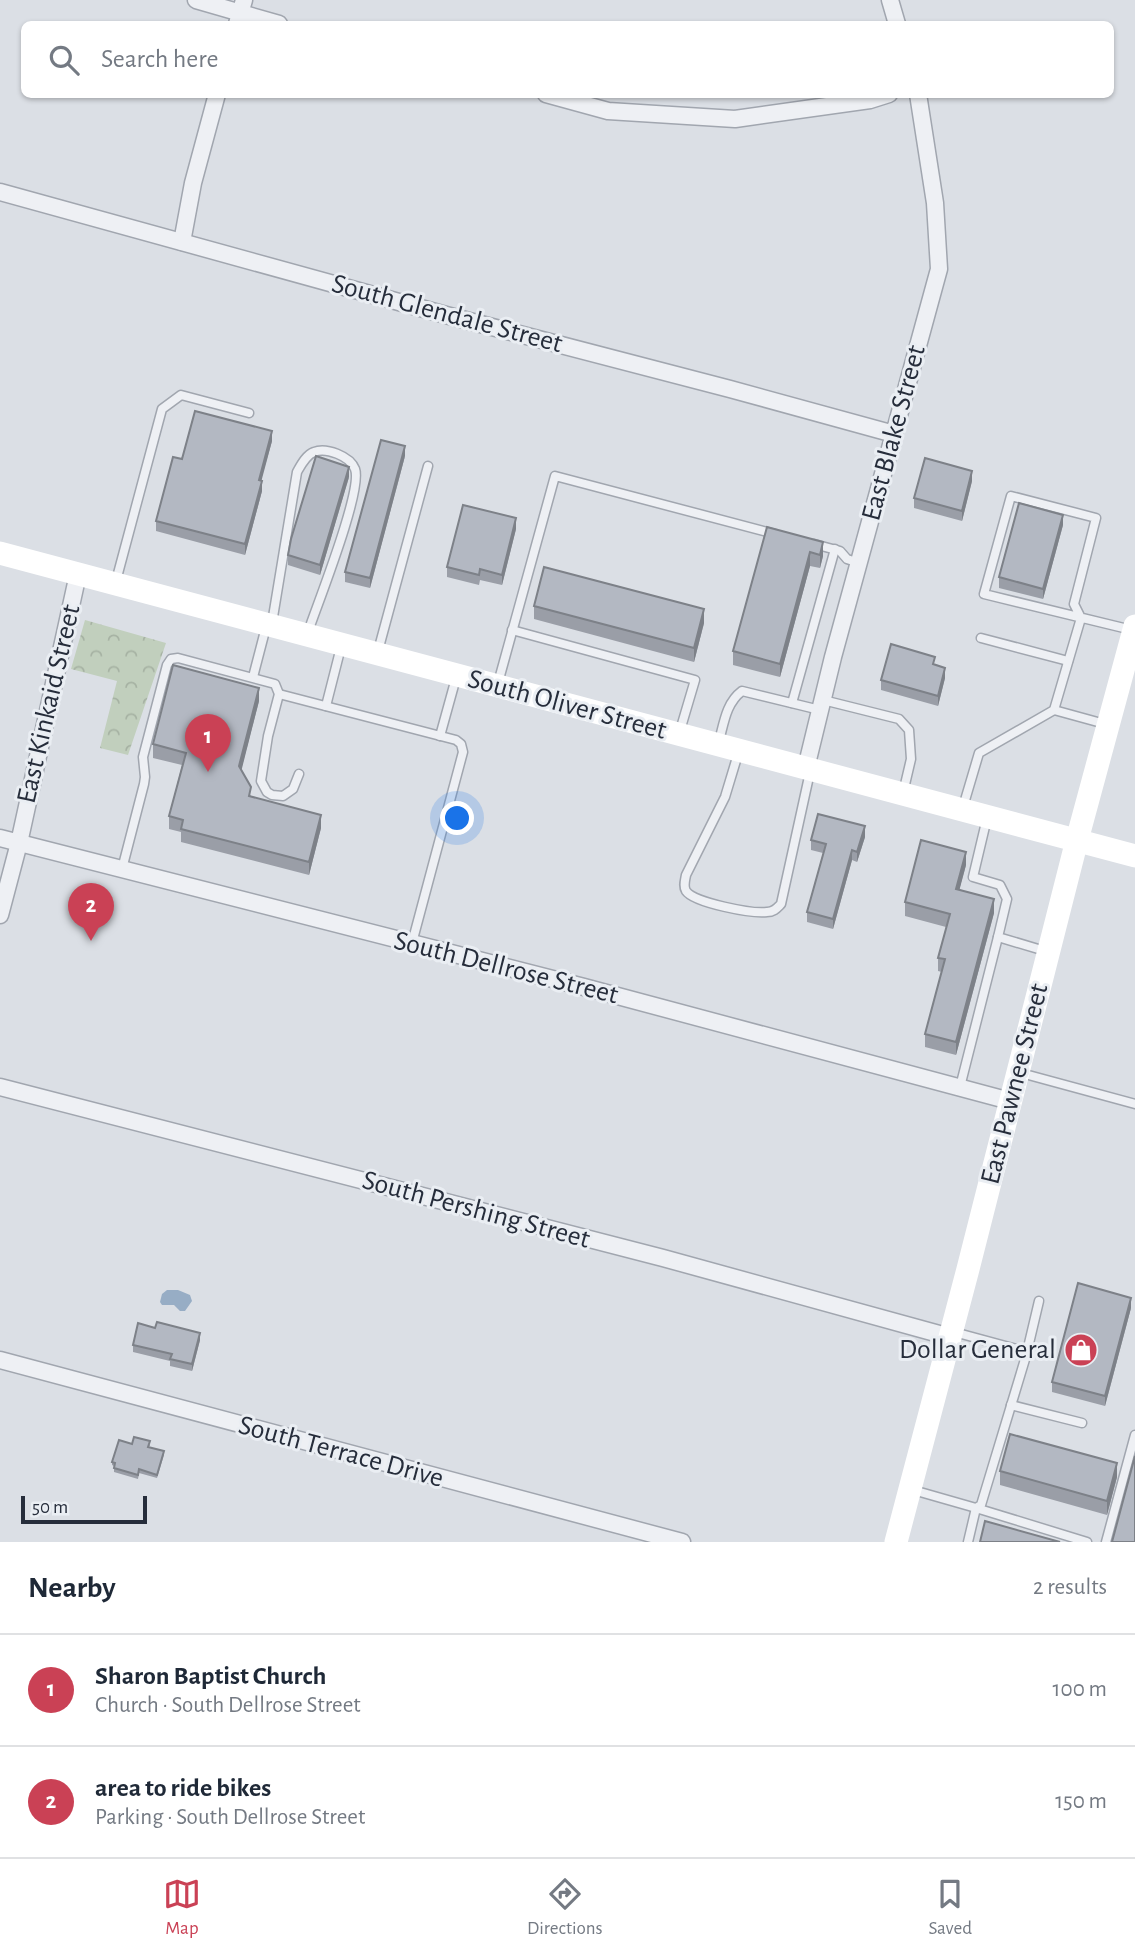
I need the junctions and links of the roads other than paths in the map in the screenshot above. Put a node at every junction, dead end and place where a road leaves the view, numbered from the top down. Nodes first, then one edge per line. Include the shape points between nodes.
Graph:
1 (196, 0) edge
2 (890, 0) edge
3 (240, 12) edge
4 (269, 21) edge
5 (897, 21) edge
6 (216, 98) edge
7 (561, 98) edge
8 (876, 98) edge
9 (919, 98) edge
10 (0, 192) edge
11 (182, 242) junction
12 (248, 413) dead end
13 (894, 434) junction
14 (428, 466) dead end
15 (782, 535) edge
16 (808, 542) edge
17 (835, 549) junction
18 (0, 553) edge
19 (859, 563) junction
20 (78, 574) junction
21 (115, 584) junction
22 (1081, 618) junction
23 (270, 625) junction
24 (1134, 628) edge
25 (512, 630) junction
26 (306, 635) junction
27 (981, 638) dead end
28 (342, 645) junction
29 (377, 654) junction
30 (1068, 662) junction
31 (1130, 663) edge
32 (457, 675) junction
33 (253, 677) junction
34 (497, 686) junction
35 (279, 694) junction
36 (792, 703) junction
37 (821, 705) junction
38 (326, 706) junction
39 (1054, 710) junction
40 (1108, 725) junction
41 (679, 734) junction
42 (440, 736) junction
43 (729, 748) junction
44 (808, 769) junction
45 (299, 774) dead end
46 (903, 794) junction
47 (962, 809) junction
48 (987, 816) junction
49 (0, 838) edge
50 (1077, 840) junction
51 (19, 843) junction
52 (1135, 856) edge
53 (122, 869) junction
54 (0, 915) edge
55 (998, 937) junction
56 (412, 943) junction
57 (1048, 951) junction
58 (1018, 1072) junction
59 (0, 1087) edge
60 (960, 1087) junction
61 (1010, 1101) junction
62 (1135, 1104) edge
63 (1039, 1301) dead end
64 (951, 1334) junction
65 (1026, 1356) junction
66 (0, 1360) edge
67 (1011, 1405) junction
68 (1082, 1423) dead end
69 (1135, 1435) edge
70 (910, 1489) junction
71 (976, 1508) junction
72 (682, 1542) edge
73 (896, 1542) edge
74 (968, 1542) edge
75 (1087, 1542) edge
76 (1106, 1542) edge

1 - 3 street
2 - 5 street
3 - 4 street
6 - 11 street
7 - 8 street via 608,111 735,119
9 - 13 street, East Blake Street via 935,203 939,269
10 - 11 street, South Glendale Street
11 - 13 street, South Glendale Street
12 - 21 lane via 181,395 162,409
13 - 19 street, East Blake Street
14 - 29 lane
15 - 25 lane via 555,476
16 - 17 lane
17 - 19 lane
17 - 36 lane
18 - 20 main road, South Oliver Street
19 - 37 street, East Blake Street
20 - 21 main road, South Oliver Street
20 - 51 street, East Kinkaid Street
21 - 23 main road, South Oliver Street
22 - 22 lane via 1074,604 1096,518 1010,496 984,594
22 - 24 lane
22 - 30 lane
23 - 26 main road, South Oliver Street
23 - 26 lane via 297,472 308,456 326,451 351,462 357,485
23 - 33 lane
24 - 31 main road, East Pawnee Street
25 - 34 lane
25 - 41 lane via 695,680
26 - 28 main road, South Oliver Street
27 - 30 lane
28 - 29 main road, South Oliver Street
28 - 38 lane
29 - 32 main road, South Oliver Street
30 - 39 lane
31 - 40 main road, East Pawnee Street
32 - 34 main road, South Oliver Street
32 - 42 lane
33 - 35 lane via 275,684
33 - 53 lane via 178,658 169,662 143,757 144,784
34 - 41 main road, South Oliver Street
35 - 38 lane
35 - 45 lane via 261,781 272,795 284,796
36 - 37 lane
36 - 43 lane via 742,691 728,709
37 - 44 street, East Blake Street
37 - 46 lane via 899,719 909,730 911,759
38 - 42 lane
39 - 40 lane
39 - 47 lane via 979,753
40 - 50 main road, East Pawnee Street
41 - 43 main road, South Oliver Street
42 - 56 lane via 460,742 463,752
43 - 44 main road, South Oliver Street
43 - 44 lane via 731,782 684,886 690,895 704,901 766,913 782,904
44 - 46 main road, South Oliver Street
46 - 47 main road, South Oliver Street
47 - 48 main road, South Oliver Street
48 - 50 main road, South Oliver Street
48 - 55 lane via 973,877 1000,885 1007,899
49 - 51 street, South Dellrose Street
50 - 52 main road, South Oliver Street
50 - 57 main road, East Pawnee Street
51 - 53 street, South Dellrose Street
51 - 54 street, East Kinkaid Street
53 - 56 street, South Dellrose Street
55 - 57 lane
55 - 60 lane
56 - 60 street, South Dellrose Street
57 - 58 main road, East Pawnee Street
58 - 61 main road, East Pawnee Street
58 - 62 lane
59 - 64 street, South Pershing Street
60 - 61 street, South Dellrose Street
61 - 64 main road, East Pawnee Street
63 - 65 lane
64 - 65 lane via 1024,1351
64 - 70 main road, East Pawnee Street
65 - 67 lane
66 - 72 street, South Terrace Drive
67 - 68 lane
67 - 71 lane via 981,1505
69 - 76 lane
70 - 71 lane
70 - 73 main road, East Pawnee Street
71 - 74 lane
71 - 75 lane

